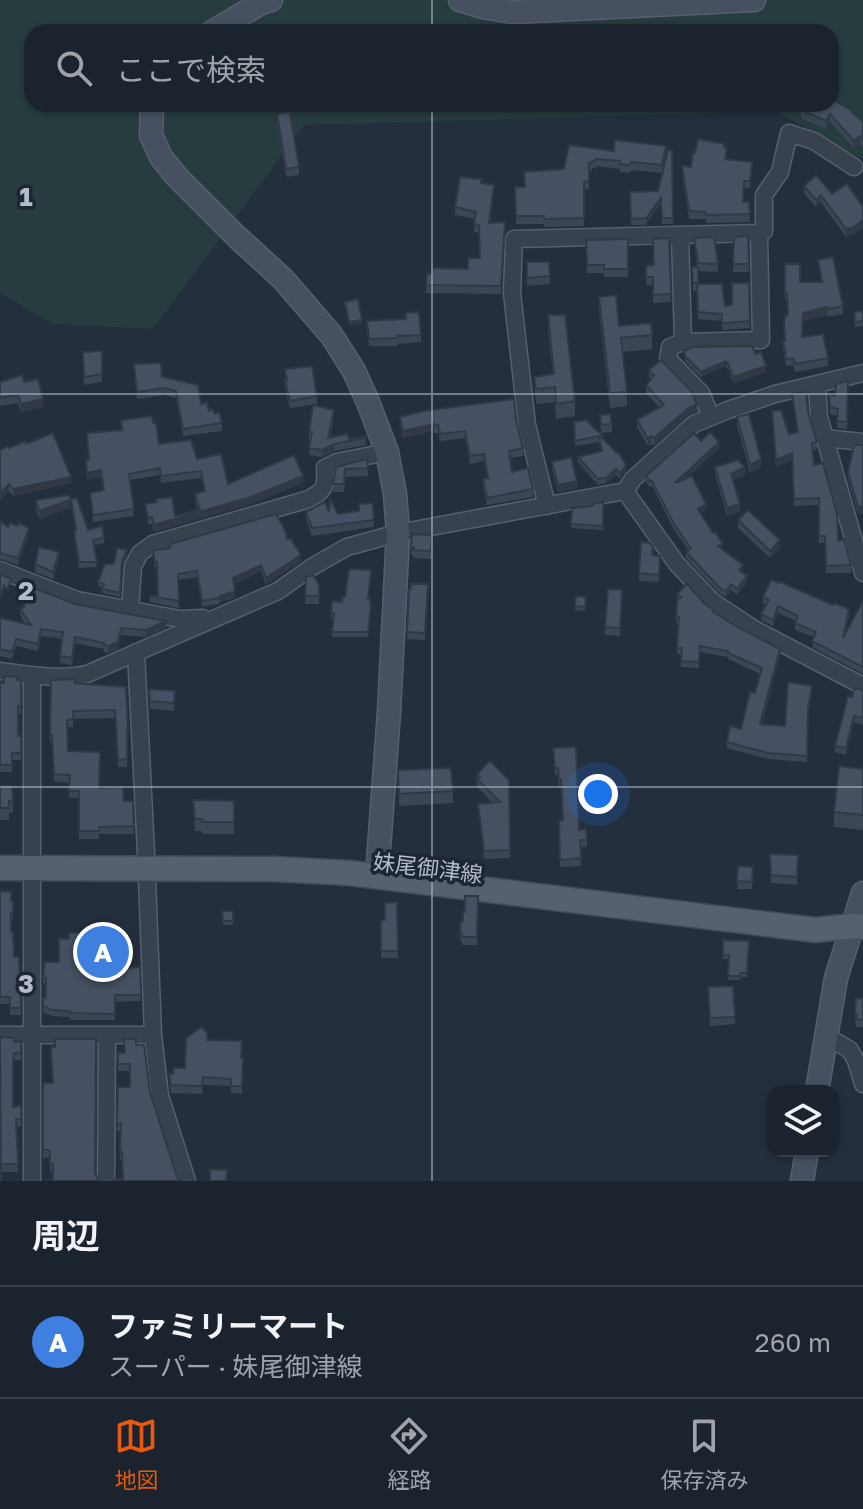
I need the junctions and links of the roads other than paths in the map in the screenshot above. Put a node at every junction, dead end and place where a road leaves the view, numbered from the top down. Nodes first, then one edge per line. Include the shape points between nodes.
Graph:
1 (271, 0) edge
2 (460, 0) edge
3 (754, 0) edge
4 (226, 24) edge
5 (152, 112) edge
6 (854, 167) dead end
7 (759, 233) junction
8 (680, 235) junction
9 (683, 342) junction
10 (863, 373) edge
11 (817, 385) junction
12 (711, 417) junction
13 (825, 438) junction
14 (863, 442) edge
15 (387, 452) junction
16 (625, 491) junction
17 (547, 506) junction
18 (398, 533) junction
19 (0, 570) edge
20 (863, 573) edge
21 (130, 610) junction
22 (213, 618) junction
23 (136, 652) junction
24 (0, 671) edge
25 (32, 676) junction
26 (863, 686) edge
27 (0, 854) edge
28 (32, 861) junction
29 (146, 861) junction
30 (0, 868) edge
31 (378, 869) junction
32 (863, 893) edge
33 (858, 927) edge
34 (32, 1034) junction
35 (0, 1035) edge
36 (107, 1035) junction
37 (153, 1035) junction
38 (826, 1036) junction
39 (863, 1084) edge
40 (818, 1085) edge
41 (806, 1157) edge
42 (32, 1181) edge
43 (106, 1181) edge
44 (187, 1181) edge
45 (802, 1181) edge

1 - 4 street
2 - 3 street via 513,12
5 - 15 street via 151,135 161,157 332,336 354,371
6 - 7 street via 814,141 789,133 780,172 764,195 764,231
7 - 8 street
7 - 9 street via 761,340
8 - 9 street
8 - 17 street via 514,239 512,293 527,425
9 - 12 street via 670,347 668,359 701,393
10 - 11 street
11 - 12 street
11 - 13 street
12 - 16 street via 694,424
13 - 14 street
13 - 20 street
15 - 18 street
15 - 21 street via 325,468 326,485 306,500 153,544 133,566
16 - 17 street
16 - 26 street via 677,564 713,602
17 - 18 street
18 - 22 street via 347,547 278,591
18 - 31 street
19 - 21 street via 77,600
21 - 22 street via 180,619
22 - 23 street
23 - 25 street via 87,674
23 - 29 street
24 - 25 street
25 - 28 street
27 - 28 main road, 妹尾御津線
28 - 29 main road, 妹尾御津線
28 - 30 main road, 妹尾御津線
28 - 34 street
29 - 31 main road, 妹尾御津線
29 - 37 street
31 - 33 main road, 妹尾御津線 via 815,930
32 - 33 street
33 - 38 street via 836,978
34 - 35 street
34 - 36 street
34 - 42 street
36 - 37 street
36 - 43 street
37 - 44 street via 160,1096
38 - 39 street via 850,1050
38 - 40 street
41 - 45 street

